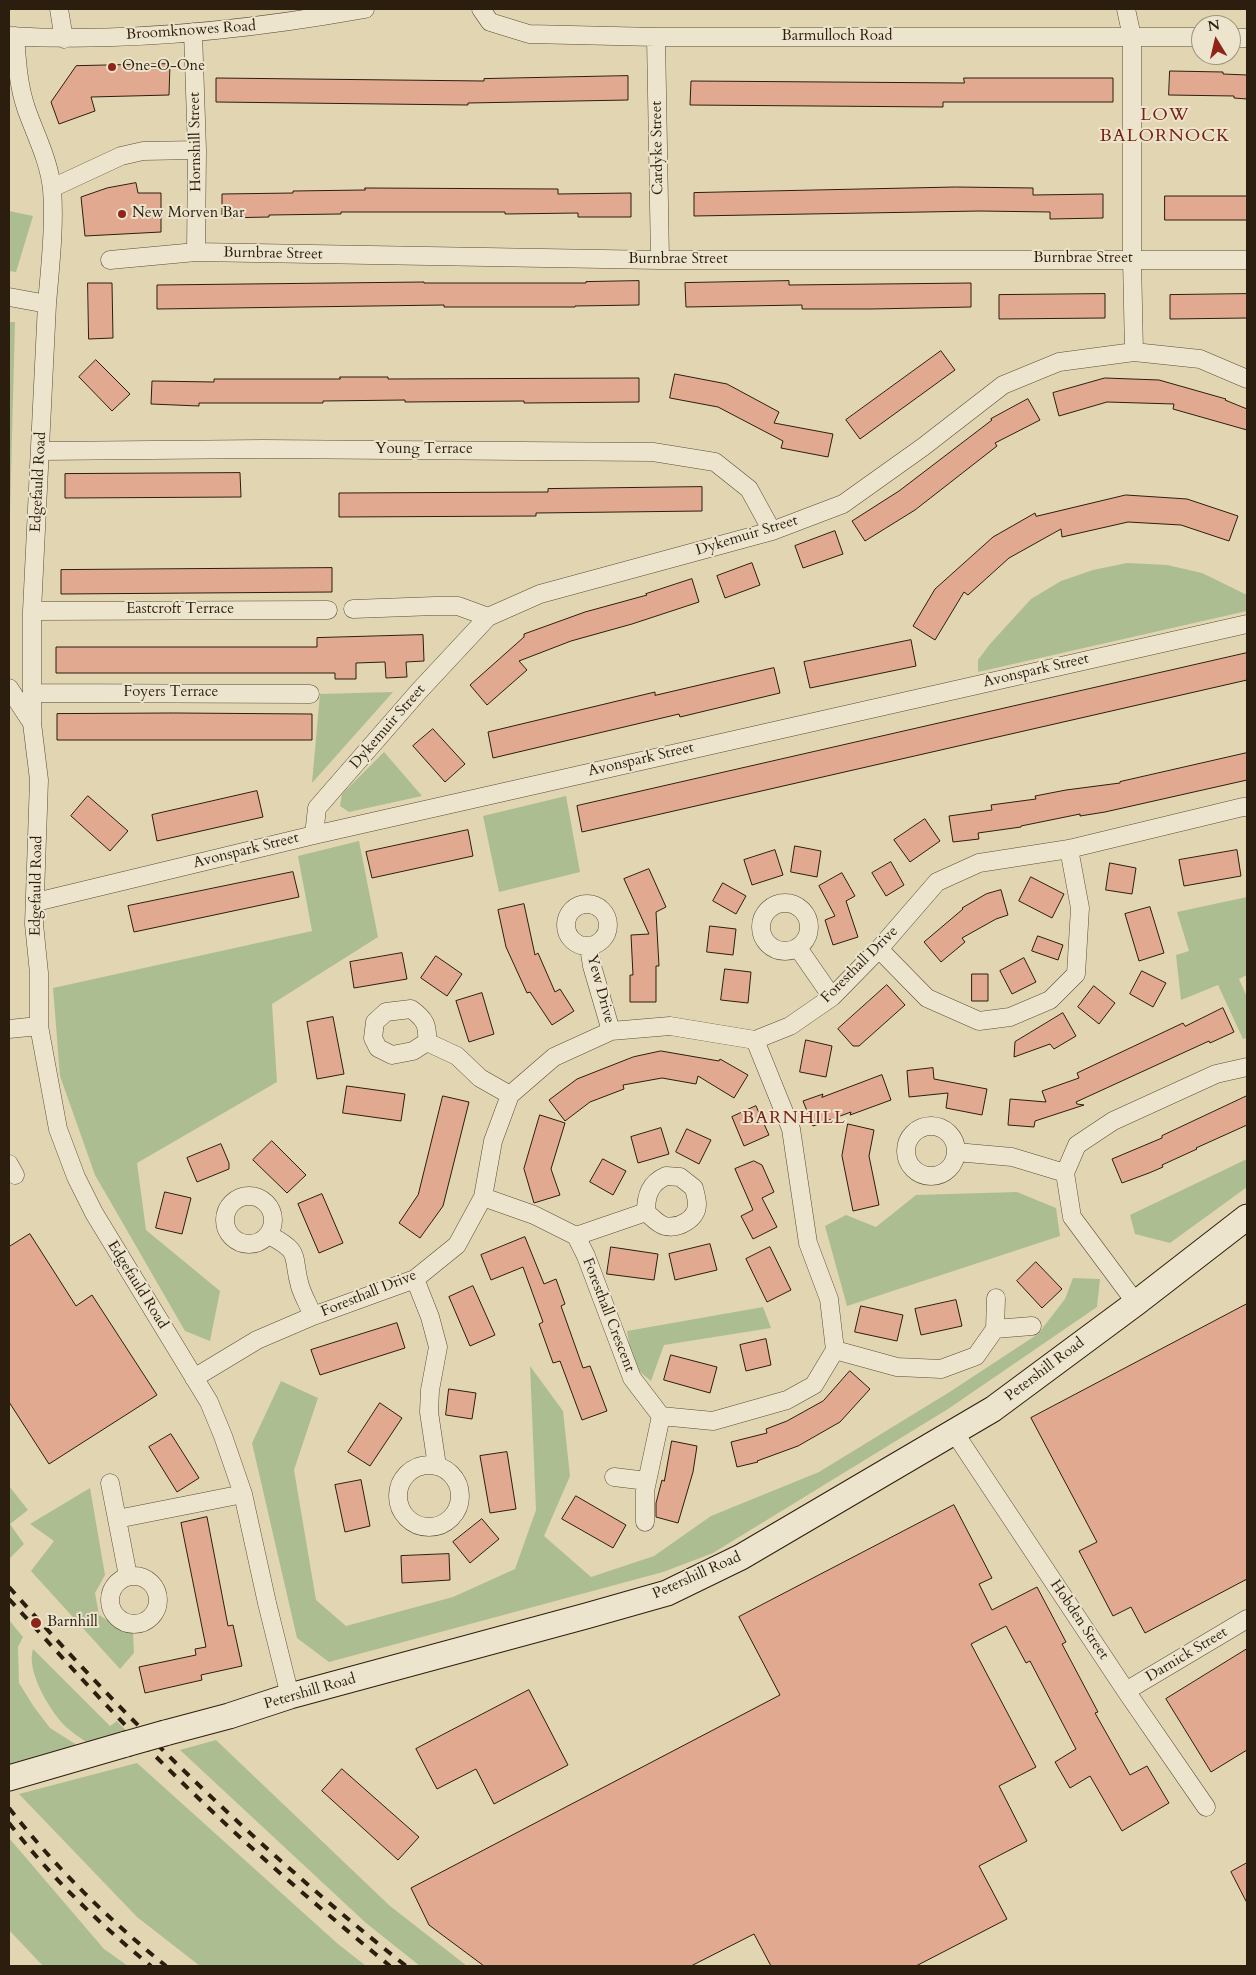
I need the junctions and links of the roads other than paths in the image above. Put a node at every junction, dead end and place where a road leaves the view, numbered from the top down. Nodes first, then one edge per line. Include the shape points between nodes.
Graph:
1 (59, 9) edge
2 (365, 9) edge
3 (481, 9) edge
4 (1126, 9) edge
5 (194, 32) junction
6 (12, 36) edge
7 (656, 36) junction
8 (1132, 37) junction
9 (1191, 38) edge
10 (64, 39) junction
11 (197, 150) junction
12 (52, 188) junction
13 (196, 252) junction
14 (1132, 259) junction
15 (110, 260) dead end
16 (660, 260) junction
17 (1247, 260) edge
18 (9, 297) edge
19 (47, 304) junction
20 (1134, 352) junction
21 (1247, 379) edge
22 (41, 451) junction
23 (772, 531) junction
24 (353, 609) dead end
25 (328, 610) dead end
26 (32, 611) junction
27 (488, 618) junction
28 (1247, 624) edge
29 (9, 688) edge
30 (32, 693) junction
31 (310, 694) dead end
32 (32, 723) junction
33 (1247, 807) edge
34 (314, 835) junction
35 (1069, 849) junction
36 (36, 902) junction
37 (589, 947) dead end
38 (798, 948) dead end
39 (879, 949) junction
40 (832, 997) junction
41 (39, 1026) junction
42 (9, 1029) edge
43 (611, 1031) junction
44 (755, 1040) junction
45 (427, 1042) dead end
46 (1247, 1066) edge
47 (510, 1095) junction
48 (956, 1152) dead end
49 (1065, 1173) junction
50 (483, 1197) junction
51 (646, 1212) dead end
52 (1247, 1217) edge
53 (269, 1235) dead end
54 (576, 1236) junction
55 (415, 1279) junction
56 (996, 1298) dead end
57 (1136, 1303) junction
58 (313, 1316) junction
59 (1032, 1326) dead end
60 (995, 1329) junction
61 (835, 1350) junction
62 (194, 1378) junction
63 (661, 1416) junction
64 (954, 1432) junction
65 (437, 1466) dead end
66 (614, 1477) dead end
67 (647, 1481) junction
68 (110, 1483) dead end
69 (243, 1494) junction
70 (117, 1519) junction
71 (645, 1522) dead end
72 (128, 1576) dead end
73 (1247, 1619) edge
74 (1126, 1691) junction
75 (290, 1696) junction
76 (9, 1778) edge
77 (1206, 1807) dead end

1 - 10 street
2 - 5 street, Broomknowes Road via 287,23
3 - 7 street, Barmulloch Road via 490,22 529,34
4 - 8 street
5 - 10 street, Broomknowes Road
5 - 11 street, Hornshill Street
6 - 10 street, Broomknowes Road
6 - 12 street, Edgefauld Road via 18,78
7 - 8 street, Barmulloch Road
7 - 16 street, Cardyke Street
8 - 9 street, Barmulloch Road
8 - 14 street
11 - 12 street via 143,151 121,156
11 - 13 street, Hornshill Street
12 - 19 street, Edgefauld Road
13 - 15 street, Burnbrae Street
13 - 16 street, Burnbrae Street
14 - 16 street, Burnbrae Street
14 - 17 street, Burnbrae Street
14 - 20 street
18 - 19 street
19 - 22 street, Edgefauld Road
20 - 21 street, Dykemuir Street via 1200,359
20 - 23 street, Dykemuir Street via 1059,362 1003,385 843,504
22 - 23 street, Young Terrace via 263,448 654,452 715,462 749,490
22 - 26 street, Edgefauld Road
23 - 27 street, Dykemuir Street via 540,594
24 - 27 street via 458,606
25 - 26 street, Eastcroft Terrace
26 - 30 street, Edgefauld Road
27 - 34 street, Dykemuir Street via 419,691 318,808
28 - 34 street, Avonspark Street
29 - 32 street
30 - 31 street, Foyers Terrace
30 - 32 street, Edgefauld Road
32 - 36 street, Edgefauld Road via 39,780
33 - 35 street, Foresthall Drive
34 - 36 street, Avonspark Street
35 - 39 street, Foresthall Drive via 980,862 937,882
35 - 39 street via 1080,908 1076,974 1050,1000 1010,1017 979,1021 927,998
36 - 41 street, Edgefauld Road via 34,924 39,973
37 - 43 street, Yew Drive
38 - 40 street
39 - 40 street, Foresthall Drive
40 - 44 street, Foresthall Drive via 790,1026
41 - 42 street
41 - 62 street, Edgefauld Road via 58,1129 76,1177 94,1213
43 - 44 street, Foresthall Drive via 670,1026
43 - 47 street, Foresthall Drive via 554,1056
44 - 61 street via 791,1129 808,1242 829,1299
45 - 47 street via 457,1056 480,1078
46 - 49 street via 1216,1074 1113,1121 1077,1145
47 - 50 street, Foresthall Drive via 493,1141
48 - 49 street via 1012,1157
49 - 57 street via 1072,1218
50 - 54 street via 534,1215
50 - 55 street, Foresthall Drive via 457,1245
51 - 54 street
52 - 57 street, Petershill Road
53 - 58 street via 290,1248 296,1259 300,1286
54 - 63 street, Foresthall Crescent via 632,1378
55 - 58 street, Foresthall Drive
55 - 65 street via 438,1347 429,1412
56 - 60 street
57 - 64 street, Petershill Road via 993,1409
58 - 62 street, Foresthall Drive via 257,1340
59 - 60 street
60 - 61 street via 976,1356 941,1369 897,1367
61 - 63 street via 814,1385 787,1400 713,1421
62 - 69 street, Edgefauld Road via 209,1402
63 - 67 street
64 - 74 street, Hobden Street
64 - 75 street, Petershill Road via 741,1557 667,1593
66 - 67 street
67 - 71 street via 644,1491
68 - 70 street
69 - 70 street
69 - 75 street, Edgefauld Road
70 - 72 street
73 - 74 street, Darnick Street
74 - 77 street, Hobden Street
75 - 76 street, Petershill Road, bridge

